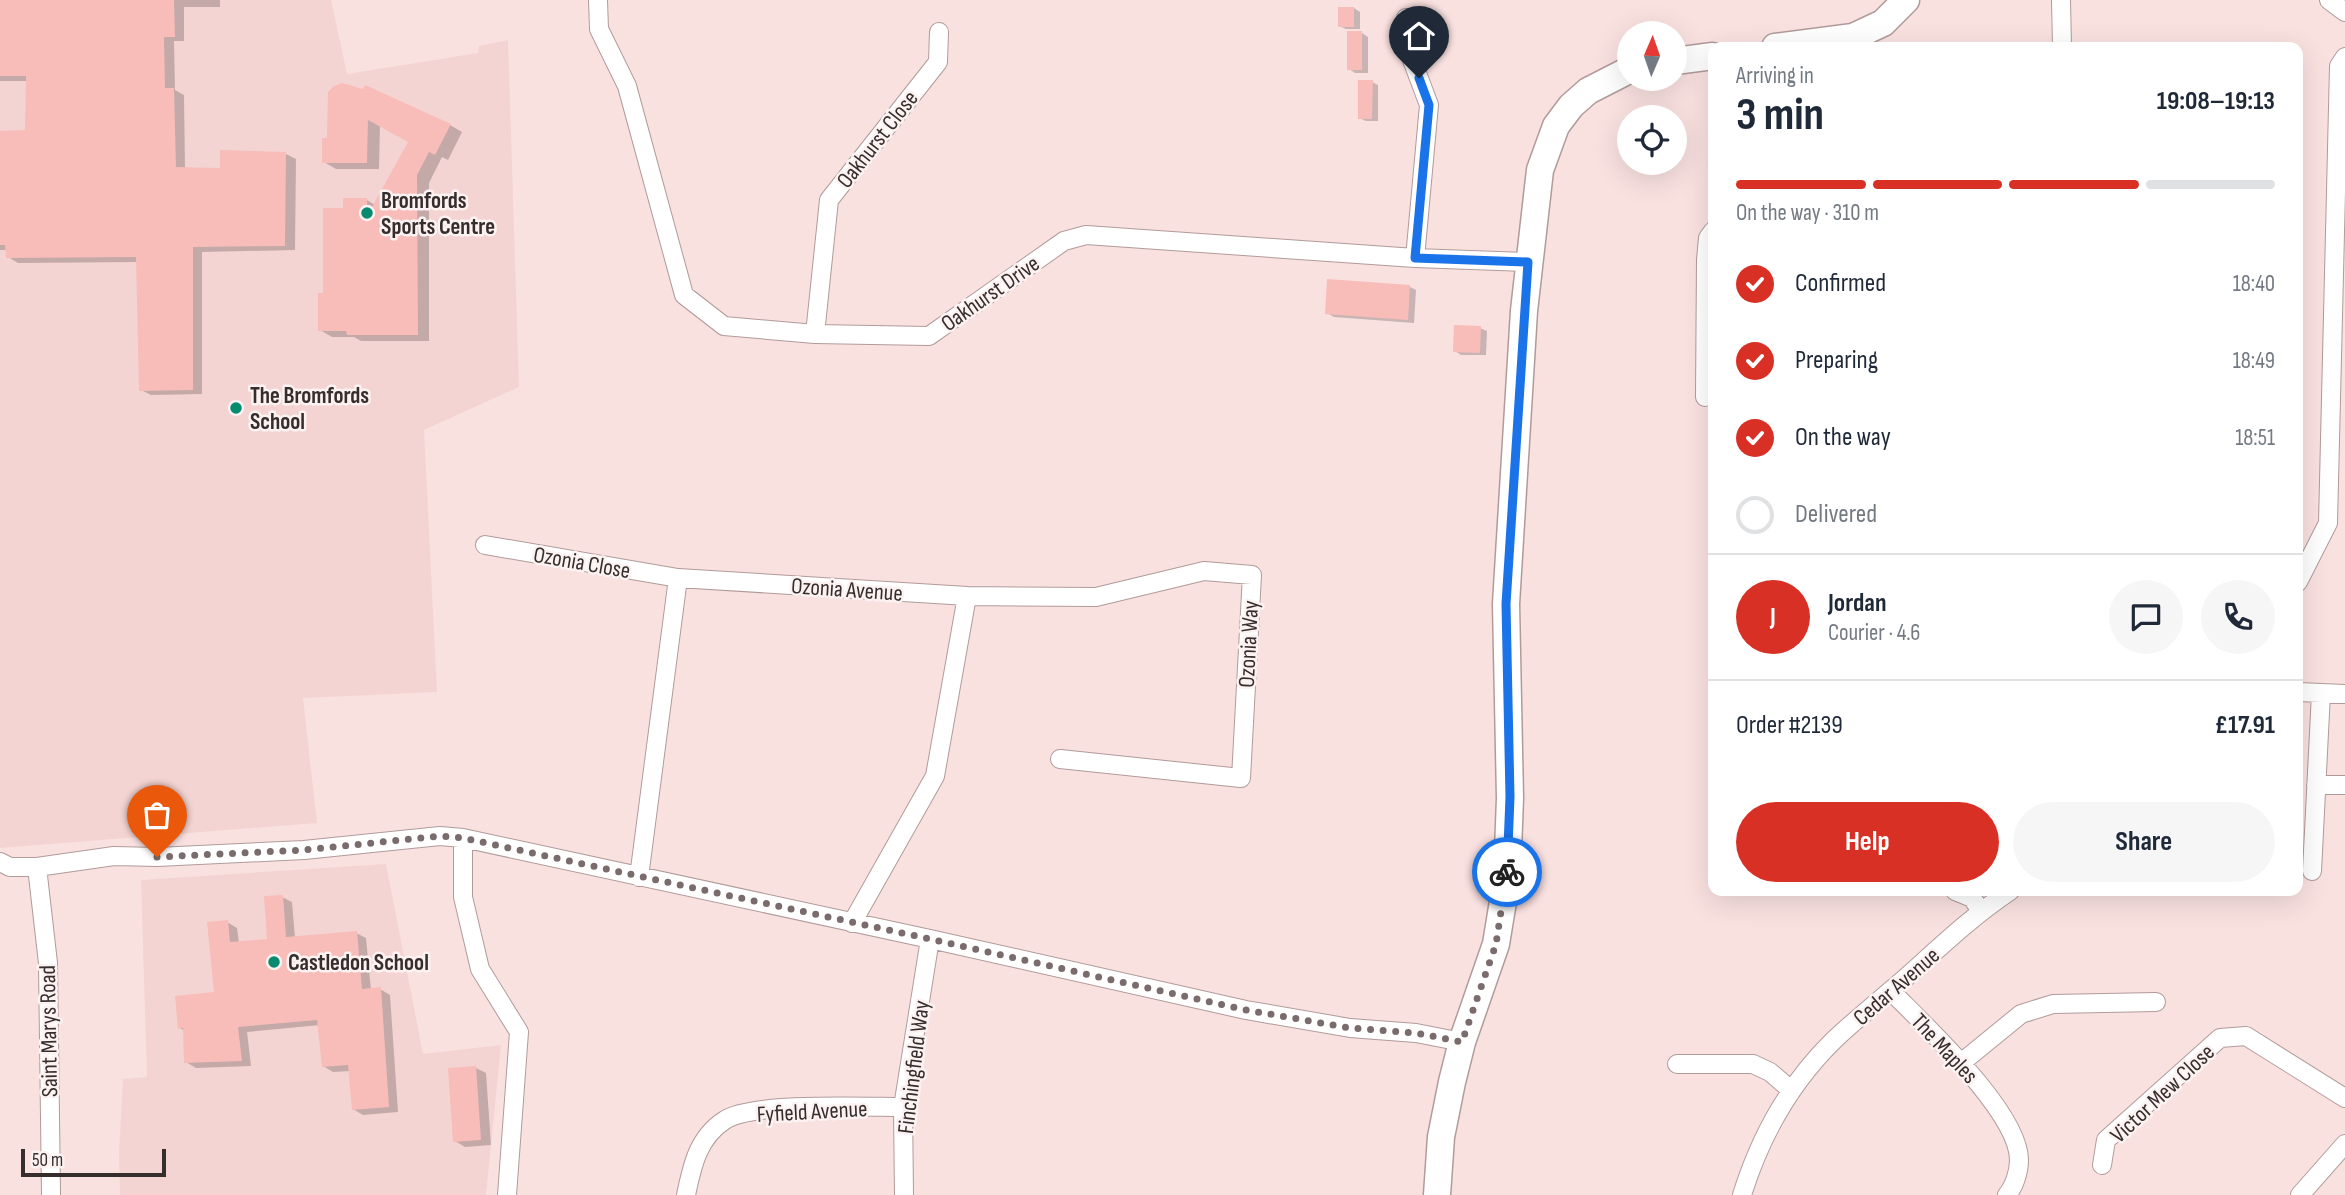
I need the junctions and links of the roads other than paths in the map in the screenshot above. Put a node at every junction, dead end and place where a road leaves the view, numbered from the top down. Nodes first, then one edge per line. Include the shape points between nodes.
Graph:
1 (598, 0) edge
2 (1906, 0) edge
3 (2062, 0) edge
4 (2329, 0) edge
5 (2345, 12) edge
6 (1406, 18) dead end
7 (939, 32) dead end
8 (1853, 42) edge
9 (2062, 42) edge
10 (1708, 57) edge
11 (2345, 57) edge
12 (1687, 59) edge
13 (1617, 76) edge
14 (1708, 238) edge
15 (1415, 258) junction
16 (1528, 262) junction
17 (815, 334) junction
18 (1705, 397) dead end
19 (2336, 523) edge
20 (485, 545) dead end
21 (2303, 574) edge
22 (678, 578) junction
23 (967, 596) junction
24 (2303, 692) edge
25 (2320, 693) junction
26 (2345, 694) edge
27 (1060, 759) dead end
28 (2316, 785) junction
29 (2345, 786) edge
30 (463, 838) junction
31 (0, 862) edge
32 (37, 867) junction
33 (2312, 871) dead end
34 (639, 877) junction
35 (1967, 896) edge
36 (2003, 896) edge
37 (1981, 911) junction
38 (852, 923) junction
39 (930, 939) junction
40 (1891, 991) junction
41 (2157, 1002) dead end
42 (1462, 1042) junction
43 (1961, 1063) junction
44 (1677, 1064) dead end
45 (1791, 1090) junction
46 (2343, 1091) edge
47 (903, 1108) junction
48 (2345, 1144) edge
49 (2102, 1165) dead end
50 (51, 1195) edge
51 (507, 1195) edge
52 (686, 1195) edge
53 (904, 1195) edge
54 (1437, 1195) edge
55 (1742, 1195) edge
56 (2007, 1195) edge
57 (2300, 1195) edge

1 - 17 street, Oakhurst Drive via 599,29 627,86 684,295 724,327
2 - 8 street via 1883,23
3 - 9 street
4 - 5 street
6 - 15 street via 1409,52 1429,105
7 - 17 street, Oakhurst Close via 938,62 830,200
10 - 12 street
11 - 19 street via 2339,66
13 - 16 street via 1588,91 1556,125 1539,170
14 - 18 street
15 - 16 street, Oakhurst Drive
15 - 17 street, Oakhurst Drive via 1086,235 1064,242 929,336
16 - 42 street via 1506,604 1507,877 1496,944
19 - 21 street
20 - 22 street, Ozonia Close
22 - 23 street, Ozonia Avenue
22 - 34 street
23 - 27 street, Ozonia Way via 1096,597 1204,571 1252,575 1241,778
23 - 38 street via 934,776
24 - 25 street
25 - 26 street
25 - 28 street
28 - 29 street
28 - 33 street
30 - 32 street via 440,836 304,850 114,856
30 - 34 street
30 - 51 street via 463,897 480,969 519,1032
31 - 32 street via 10,867
32 - 50 street, Saint Marys Road via 48,963
34 - 38 street
35 - 37 street
36 - 37 street, Cedar Avenue
37 - 40 street, Cedar Avenue
38 - 39 street
39 - 42 street via 1246,1010
39 - 47 street, Finchingfield Way
40 - 43 street, The Maples
40 - 45 street, Cedar Avenue via 1833,1041
41 - 43 street via 2053,1004 2021,1014
42 - 54 street via 1441,1137
43 - 56 street, The Maples via 1997,1107 2015,1141 2019,1160
44 - 45 street via 1753,1063
45 - 55 street, Cedar Avenue via 1768,1128
46 - 49 street, Victor Mew Close via 2246,1036 2220,1038 2106,1140
47 - 52 street, Fyfield Avenue via 780,1109 726,1119 695,1156
47 - 53 street, Finchingfield Way
48 - 57 street

